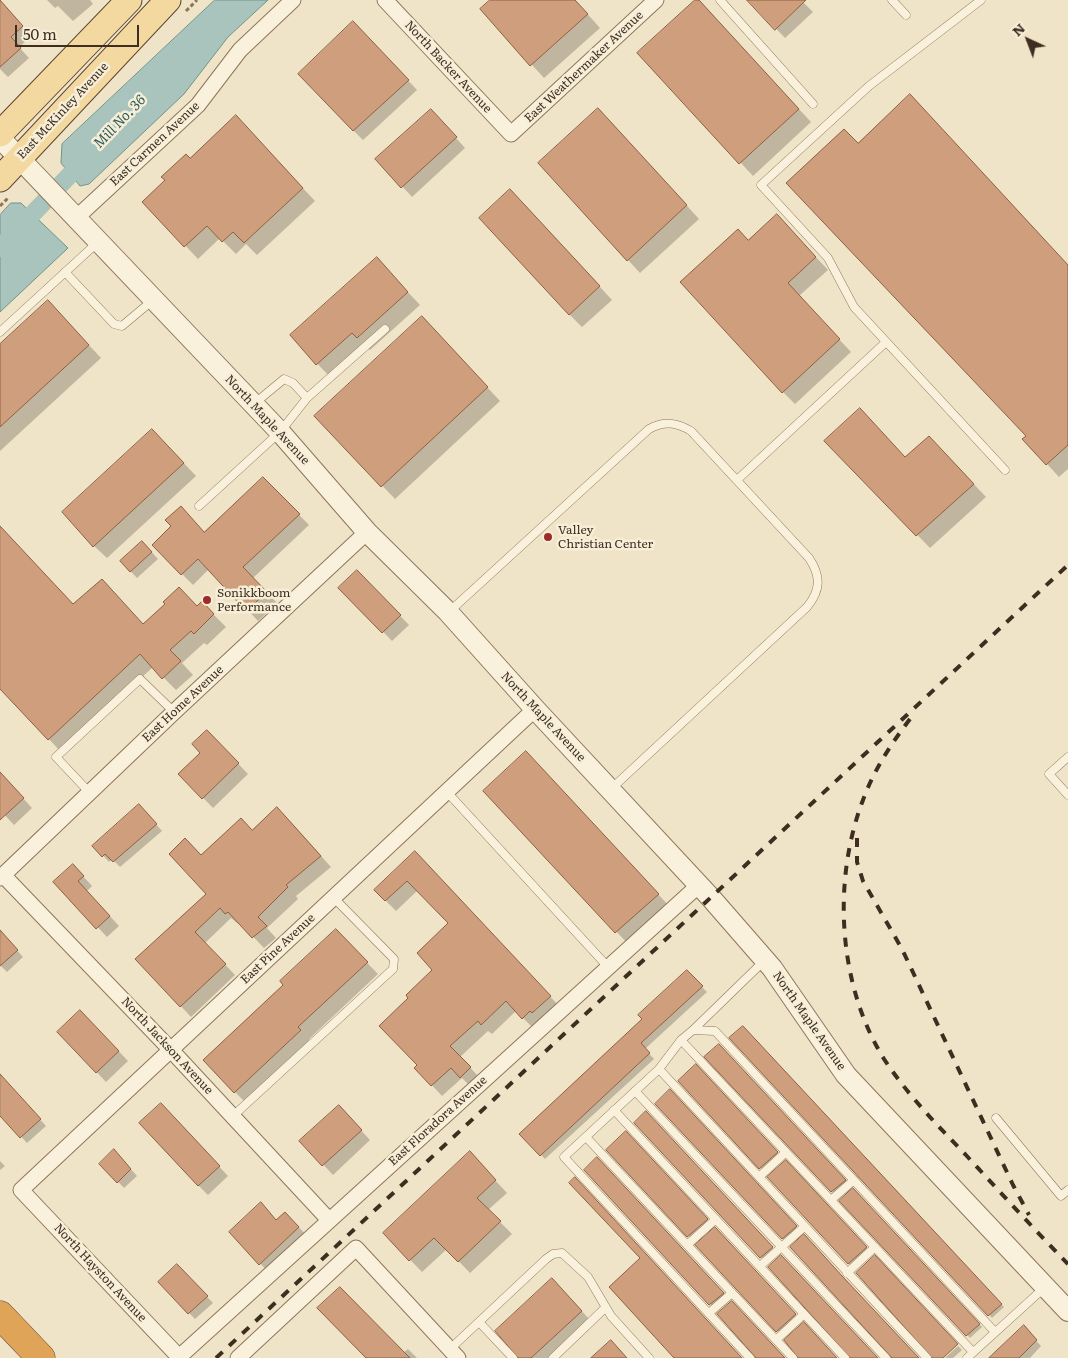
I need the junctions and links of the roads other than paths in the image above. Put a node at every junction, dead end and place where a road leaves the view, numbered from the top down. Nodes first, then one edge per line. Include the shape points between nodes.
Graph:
1 (129, 0) edge
2 (168, 0) edge
3 (294, 0) edge
4 (385, 0) edge
5 (656, 0) edge
6 (720, 0) edge
7 (892, 0) edge
8 (981, 0) edge
9 (906, 15) dead end
10 (813, 104) dead end
11 (511, 134) joint
12 (0, 136) edge
13 (27, 167) junction
14 (5, 188) edge
15 (76, 219) junction
16 (98, 242) junction
17 (65, 272) junction
18 (153, 300) junction
19 (384, 329) dead end
20 (0, 332) edge
21 (886, 342) junction
22 (307, 398) junction
23 (253, 404) junction
24 (280, 432) junction
25 (1005, 470) dead end
26 (737, 480) junction
27 (199, 506) dead end
28 (367, 532) junction
29 (448, 612) junction
30 (535, 709) junction
31 (174, 712) junction
32 (1068, 757) edge
33 (610, 790) junction
34 (89, 792) junction
35 (447, 792) junction
36 (1068, 795) edge
37 (2, 876) edge
38 (699, 885) junction
39 (333, 896) junction
40 (765, 960) junction
41 (608, 967) junction
42 (693, 1030) junction
43 (681, 1040) junction
44 (171, 1050) junction
45 (659, 1069) junction
46 (635, 1091) junction
47 (614, 1110) junction
48 (233, 1116) junction
49 (996, 1118) dead end
50 (586, 1136) junction
51 (786, 1152) junction
52 (759, 1177) junction
53 (854, 1180) junction
54 (21, 1190) joint
55 (1068, 1190) edge
56 (831, 1200) junction
57 (716, 1218) junction
58 (328, 1220) junction
59 (804, 1227) junction
60 (687, 1244) junction
61 (781, 1247) junction
62 (875, 1248) junction
63 (760, 1266) junction
64 (847, 1273) junction
65 (1046, 1287) junction
66 (732, 1293) junction
67 (605, 1308) junction
68 (1068, 1310) edge
69 (709, 1313) junction
70 (804, 1314) junction
71 (0, 1315) edge
72 (479, 1322) junction
73 (995, 1332) junction
74 (776, 1340) junction
75 (454, 1354) edge
76 (970, 1355) edge
77 (41, 1358) edge
78 (179, 1358) edge
79 (238, 1358) edge
80 (513, 1358) edge
81 (553, 1358) edge
82 (649, 1358) edge
83 (750, 1358) edge
84 (793, 1358) edge
85 (845, 1358) edge
86 (886, 1358) edge
87 (928, 1358) edge

1 - 12 main road
2 - 13 main road, East McKinley Avenue
3 - 15 street, East Carmen Avenue via 240,50 198,104
4 - 11 street, North Backer Avenue
5 - 11 street, East Weathermaker Avenue
6 - 10 lane
7 - 9 lane
8 - 21 lane via 869,86 761,185 828,258 854,307
12 - 13 street, North Maple Avenue
13 - 14 main road, East McKinley Avenue
13 - 15 street, North Maple Avenue
15 - 16 street, North Maple Avenue
16 - 17 lane
16 - 18 street, North Maple Avenue
17 - 18 lane via 114,324 122,326 129,322
17 - 20 lane
18 - 23 street, North Maple Avenue
19 - 22 lane
21 - 25 lane
21 - 26 lane
22 - 23 lane via 293,382 284,378
22 - 24 lane
23 - 24 street, North Maple Avenue
24 - 27 lane
24 - 28 street, North Maple Avenue
26 - 29 lane via 691,431 671,422 659,423
26 - 33 lane via 809,558 819,579 814,598
28 - 29 street, North Maple Avenue
28 - 31 street, East Home Avenue
29 - 30 street, North Maple Avenue
30 - 33 street, North Maple Avenue
30 - 35 street, East Pine Avenue
31 - 34 street, East Home Avenue
31 - 34 lane via 140,679 56,757
32 - 36 lane via 1049,774
33 - 38 street, North Maple Avenue
34 - 37 street, East Home Avenue
35 - 39 street, East Pine Avenue
35 - 41 lane
37 - 44 street, North Jackson Avenue
38 - 40 street, North Maple Avenue
38 - 41 street, East Floradora Avenue
39 - 44 street, East Pine Avenue
39 - 48 lane via 394,959 393,969
40 - 42 lane
40 - 65 street, North Maple Avenue via 846,1074
41 - 58 street, East Floradora Avenue
42 - 43 lane
42 - 53 lane via 715,1031
43 - 45 lane
43 - 51 lane
44 - 48 street, North Jackson Avenue
44 - 54 street, East Pine Avenue
45 - 46 lane
45 - 52 lane
46 - 47 lane
46 - 61 lane
47 - 50 lane
47 - 57 lane
48 - 58 street, North Jackson Avenue
49 - 55 lane via 1061,1196
50 - 60 lane
50 - 69 lane via 564,1157
51 - 52 lane
51 - 56 lane
52 - 59 lane
53 - 56 lane
53 - 73 lane
54 - 78 street, North Hayston Avenue
56 - 62 lane
57 - 60 lane
57 - 63 lane
58 - 78 street, East Floradora Avenue
59 - 61 lane
59 - 64 lane
60 - 66 lane
61 - 63 lane
61 - 86 lane
62 - 64 lane
62 - 76 lane
63 - 70 lane
64 - 87 lane
65 - 68 street, North Maple Avenue
65 - 73 lane
66 - 69 lane
66 - 74 lane
67 - 72 lane via 594,1286 577,1265 562,1253 553,1254
67 - 81 lane
67 - 82 lane
69 - 83 lane
70 - 74 lane
70 - 85 lane
71 - 77 highway
72 - 75 lane
72 - 80 lane
73 - 76 lane
74 - 84 lane
75 - 79 street via 356,1248

